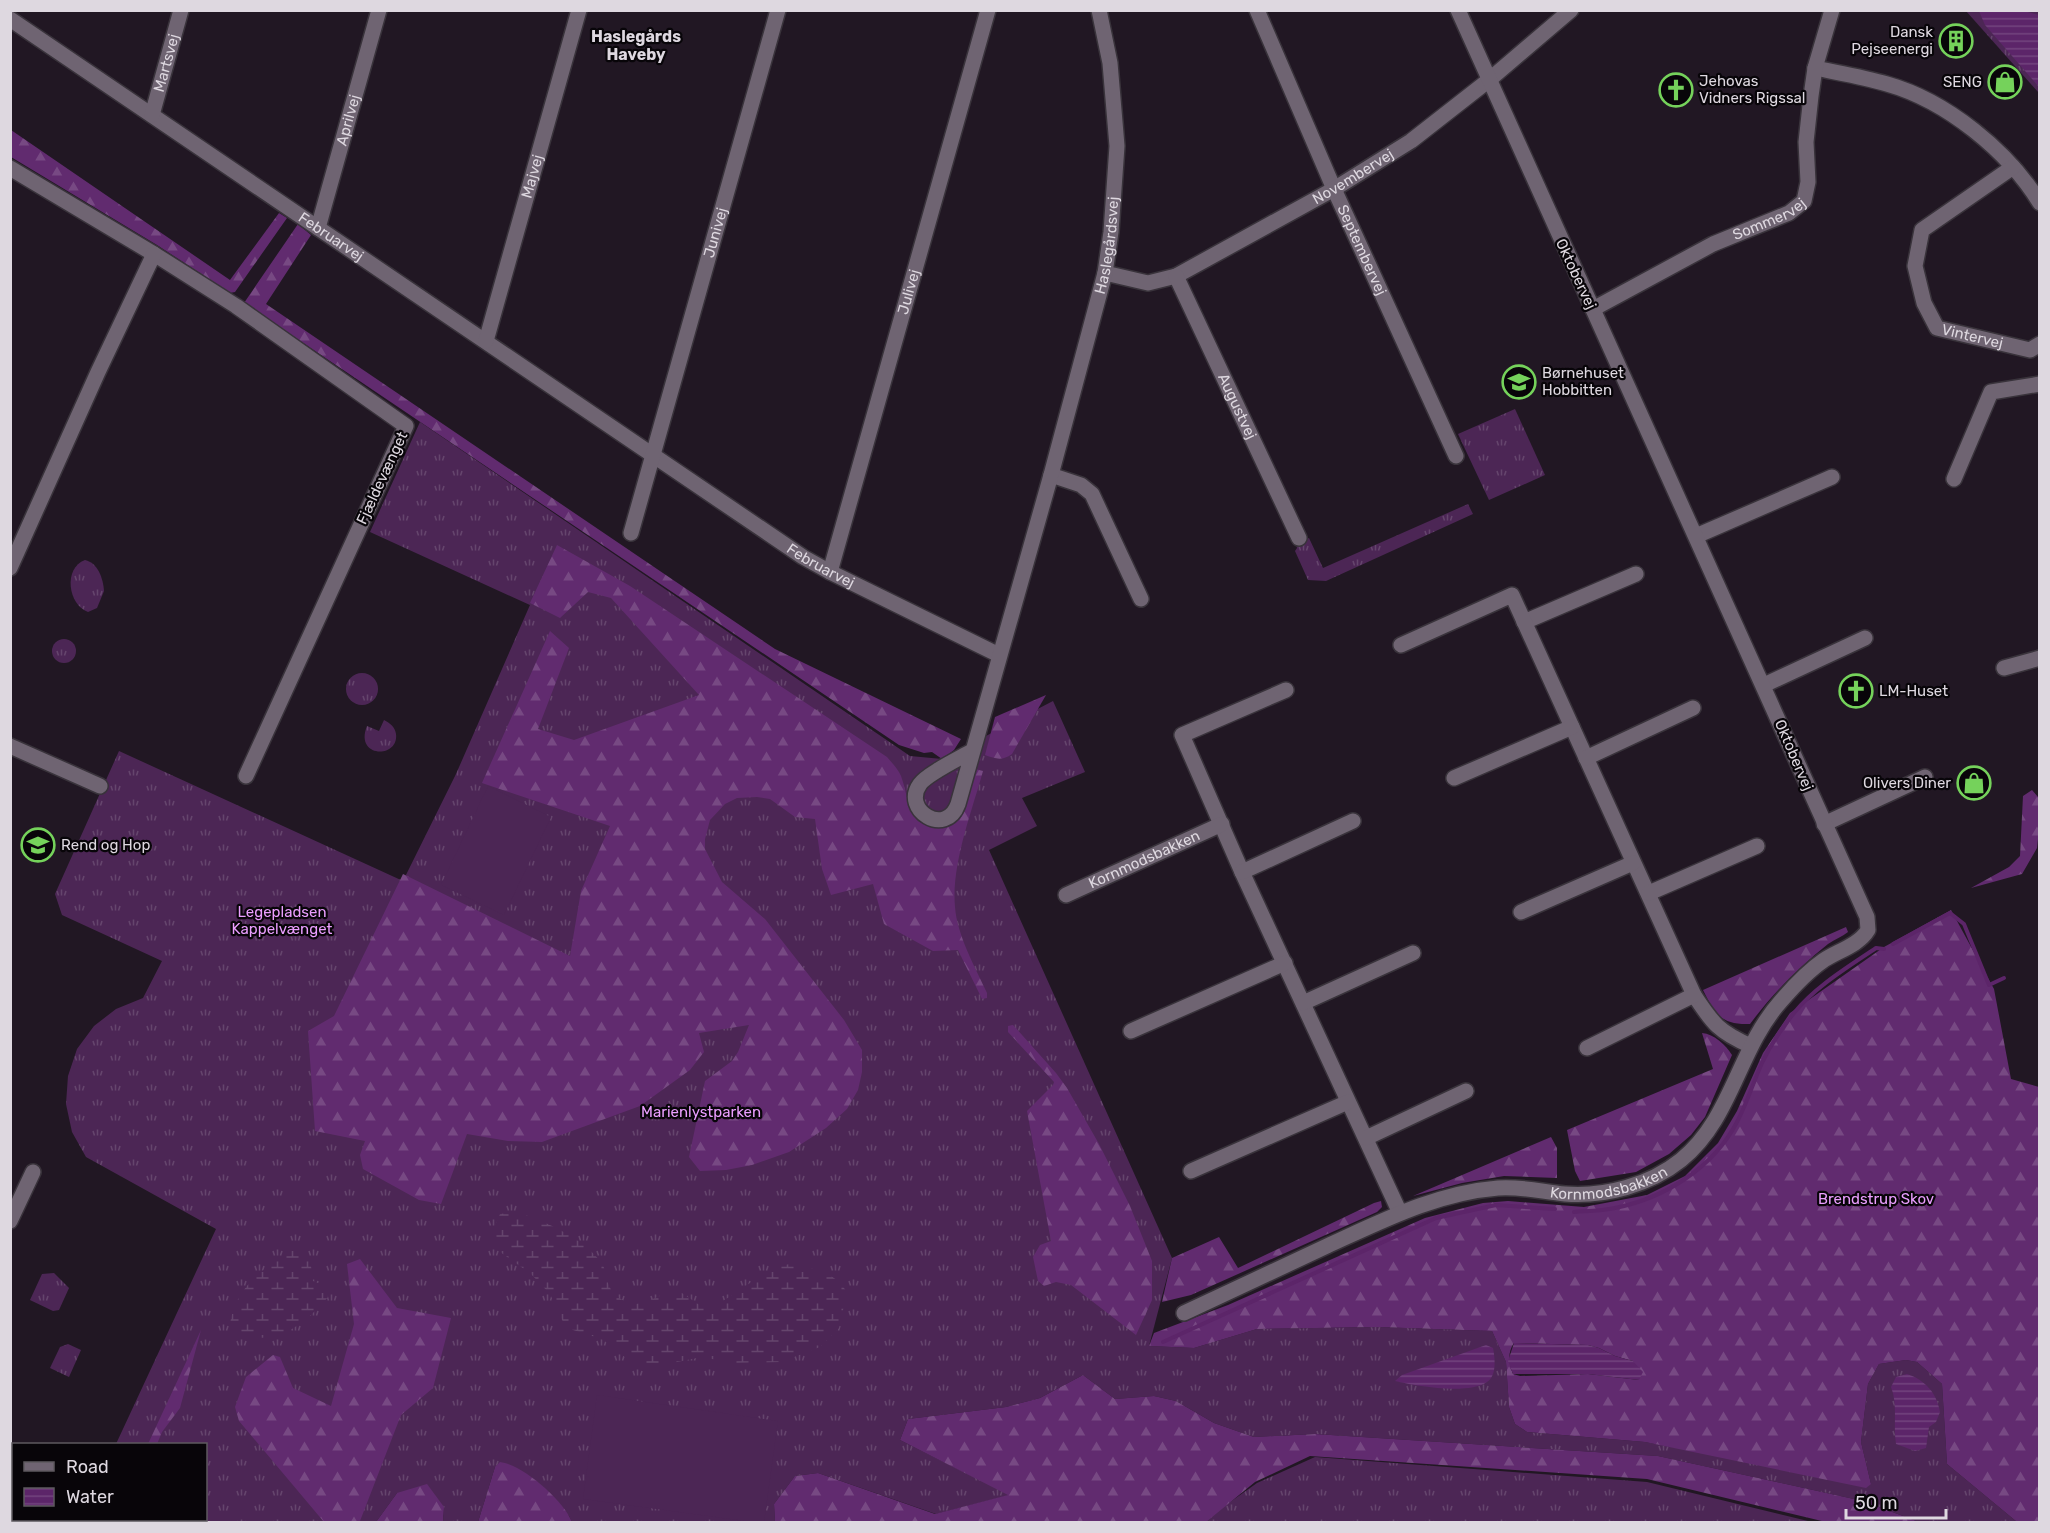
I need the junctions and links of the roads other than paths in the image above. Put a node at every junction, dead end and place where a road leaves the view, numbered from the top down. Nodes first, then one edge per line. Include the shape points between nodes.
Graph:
1 (181, 10) edge
2 (379, 10) edge
3 (579, 10) edge
4 (778, 10) edge
5 (988, 10) edge
6 (1099, 10) edge
7 (1257, 10) edge
8 (1458, 10) edge
9 (1571, 10) edge
10 (1832, 10) edge
11 (10, 19) edge
12 (1815, 68) junction
13 (1489, 80) junction
14 (152, 115) junction
15 (2013, 167) junction
16 (10, 168) edge
17 (1334, 189) junction
18 (2040, 203) edge
19 (318, 228) junction
20 (154, 254) junction
21 (1106, 273) junction
22 (1176, 276) junction
23 (1593, 309) junction
24 (486, 341) junction
25 (2040, 344) edge
26 (2040, 384) edge
27 (654, 455) junction
28 (1456, 456) dead end
29 (1051, 475) junction
30 (1832, 477) dead end
31 (1954, 479) dead end
32 (631, 533) dead end
33 (1696, 536) junction
34 (1299, 538) dead end
35 (10, 568) edge
36 (830, 572) junction
37 (1636, 574) dead end
38 (1141, 598) dead end
39 (1524, 622) junction
40 (1865, 638) dead end
41 (1401, 645) dead end
42 (999, 656) junction
43 (2040, 658) edge
44 (2004, 668) dead end
45 (1764, 685) junction
46 (1286, 690) dead end
47 (1693, 708) dead end
48 (1572, 727) junction
49 (10, 746) edge
50 (972, 751) junction
51 (1586, 758) junction
52 (246, 776) dead end
53 (1925, 777) dead end
54 (1454, 778) dead end
55 (100, 786) dead end
56 (1353, 821) dead end
57 (1222, 824) junction
58 (1824, 824) junction
59 (1757, 846) dead end
60 (1633, 863) junction
61 (1242, 872) junction
62 (1649, 893) junction
63 (1066, 895) dead end
64 (1521, 912) dead end
65 (1867, 917) joint
66 (1413, 953) dead end
67 (1285, 963) junction
68 (1694, 995) junction
69 (1303, 1003) junction
70 (1131, 1031) dead end
71 (1751, 1046) junction
72 (1587, 1048) dead end
73 (1466, 1092) dead end
74 (1348, 1102) junction
75 (1366, 1138) junction
76 (1191, 1171) dead end
77 (33, 1172) dead end
78 (1400, 1213) junction
79 (10, 1221) edge
80 (1184, 1313) dead end

1 - 14 street, Martsvej
2 - 19 street, Aprilvej
3 - 24 street, Majvej
4 - 27 street, Junivej
5 - 36 street, Julivej
6 - 21 street, Haslegårdsvej via 1110,63 1117,146
7 - 17 street, Septembervej
8 - 13 street, Oktobervej
9 - 13 street, Novembervej
10 - 12 street, Sommervej
11 - 14 street, Februarvej
12 - 15 street via 1888,84 1913,94 1980,136
12 - 23 street, Sommervej via 1807,120 1808,182 1804,201 1789,213 1713,244
13 - 17 street, Novembervej via 1410,141
13 - 23 street, Oktobervej
14 - 19 street, Februarvej
15 - 18 street
15 - 25 street, Vintervej via 1922,230 1915,266 1924,303 1937,328 2030,350
16 - 20 street, Fjældevænget
17 - 22 street, Novembervej
17 - 28 street, Septembervej
19 - 24 street, Februarvej
20 - 35 street
20 - 52 street, Fjældevænget via 236,306 406,426
21 - 22 street, Novembervej via 1148,283
21 - 29 street, Haslegårdsvej
22 - 34 street, Augustvej
23 - 33 street, Oktobervej
24 - 27 street, Februarvej
26 - 31 street via 1991,392
27 - 32 street
27 - 36 street, Februarvej
29 - 38 street via 1081,485 1092,494
29 - 42 street, Haslegårdsvej
30 - 33 street
33 - 45 street, Oktobervej
36 - 42 street, Februarvej
37 - 39 street
39 - 41 street via 1512,595
39 - 48 street
40 - 45 street
42 - 50 street, Haslegårdsvej
43 - 44 street
45 - 58 street, Oktobervej
46 - 57 street via 1182,735
47 - 51 street
48 - 51 street
48 - 54 street
49 - 55 street
50 - 50 street, Haslegårdsvej via 920,784 917,803 925,816 938,820 955,810
51 - 60 street
53 - 58 street
56 - 61 street
57 - 61 street
57 - 63 street, Kornmodsbakken
58 - 65 street, Oktobervej
59 - 62 street
60 - 62 street
60 - 64 street
61 - 67 street
62 - 68 street
65 - 71 street, Kornmodsbakken via 1868,930 1864,935 1808,973 1780,1002
66 - 69 street
67 - 69 street
67 - 70 street
68 - 71 street via 1711,1022 1727,1036
68 - 72 street
69 - 74 street
71 - 78 street, Kornmodsbakken via 1707,1134 1680,1161 1649,1179 1629,1187 1587,1194 1524,1188 1479,1190
73 - 75 street
74 - 75 street
74 - 76 street
75 - 78 street
77 - 79 street
78 - 80 street, Kornmodsbakken

